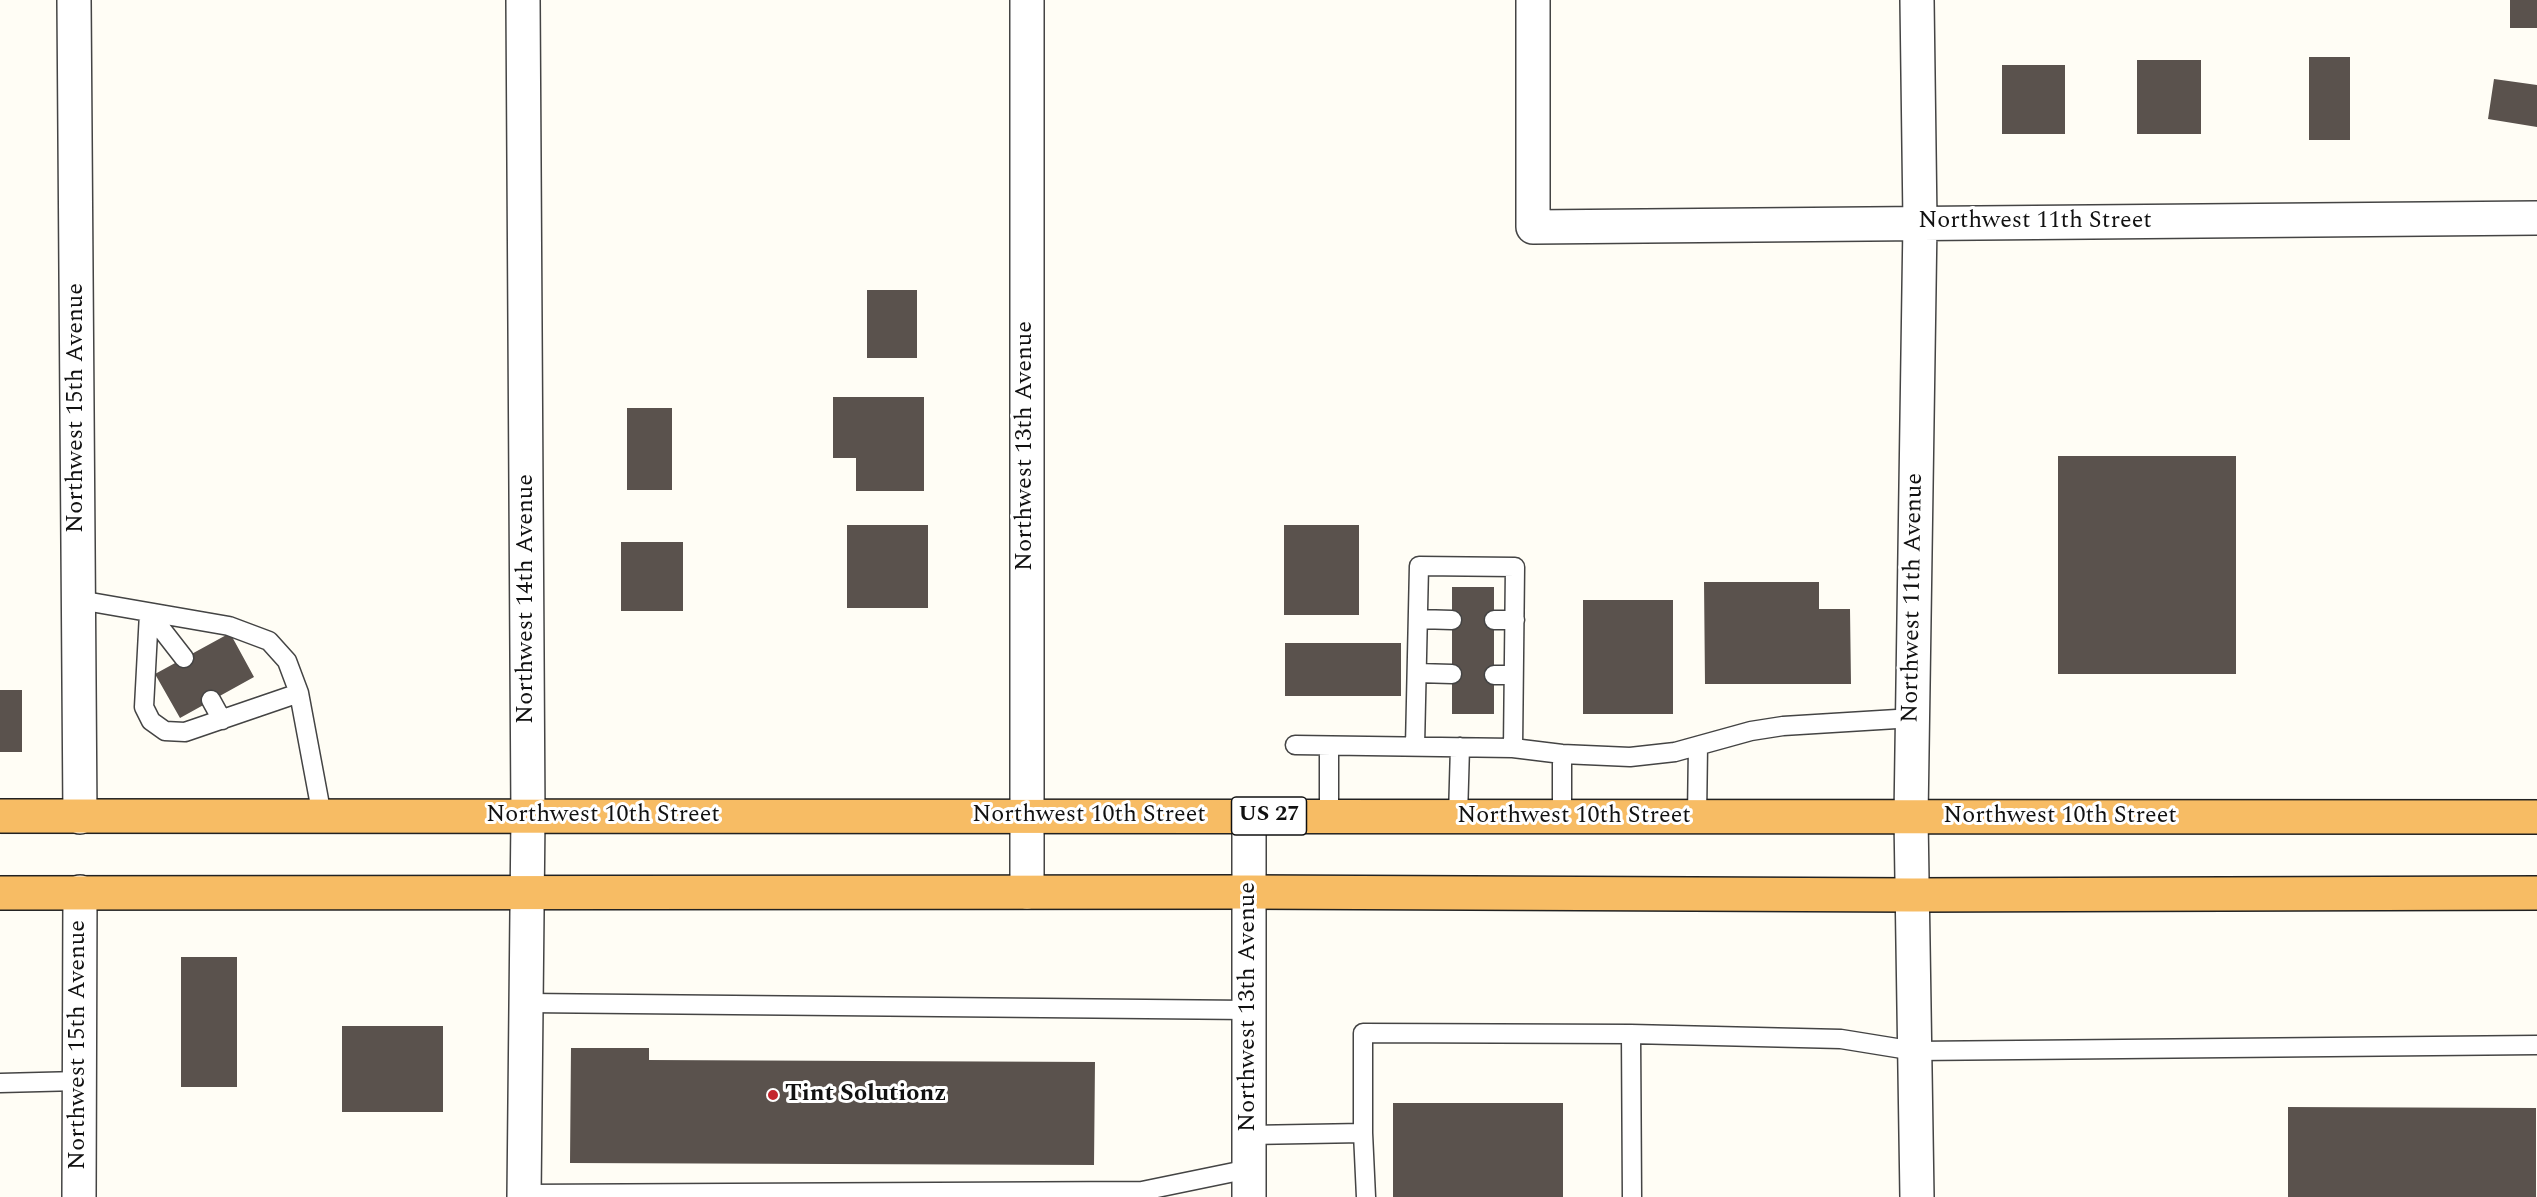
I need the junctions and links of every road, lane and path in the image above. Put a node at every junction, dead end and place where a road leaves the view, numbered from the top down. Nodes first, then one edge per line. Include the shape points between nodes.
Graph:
1 (74, 0) edge
2 (523, 0) edge
3 (1027, 0) edge
4 (1533, 0) edge
5 (1917, 0) edge
6 (2537, 218) edge
7 (1920, 222) junction
8 (79, 600) junction
9 (149, 613) junction
10 (1418, 619) junction
11 (1452, 620) dead end
12 (1494, 620) dead end
13 (1515, 620) junction
14 (184, 658) dead end
15 (1417, 673) junction
16 (1452, 674) dead end
17 (1494, 675) dead end
18 (1514, 675) junction
19 (299, 693) junction
20 (211, 700) dead end
21 (1912, 718) junction
22 (222, 720) junction
23 (1295, 744) dead end
24 (1329, 746) junction
25 (1415, 746) junction
26 (1698, 746) junction
27 (1460, 747) junction
28 (1513, 748) junction
29 (1562, 754) junction
30 (0, 816) edge
31 (322, 816) junction
32 (528, 816) junction
33 (1026, 816) junction
34 (1249, 816) junction
35 (1329, 816) junction
36 (1458, 816) junction
37 (80, 817) junction
38 (1697, 817) junction
39 (1911, 817) junction
40 (2537, 817) edge
41 (1562, 818) junction
42 (80, 892) junction
43 (528, 892) junction
44 (1027, 892) junction
45 (1249, 892) junction
46 (0, 893) edge
47 (2537, 893) edge
48 (1912, 895) junction
49 (526, 1003) junction
50 (1249, 1010) junction
51 (1631, 1034) junction
52 (2537, 1045) edge
53 (1915, 1051) junction
54 (79, 1081) junction
55 (0, 1083) edge
56 (1364, 1133) junction
57 (1249, 1135) junction
58 (1249, 1183) edge
59 (524, 1195) edge
60 (79, 1197) edge
61 (1366, 1197) edge
62 (1632, 1197) edge
63 (1917, 1197) edge

1 - 8 street, Northwest 15th Avenue
2 - 32 street, Northwest 14th Avenue
3 - 33 street, Northwest 13th Avenue
4 - 7 street, Northwest 11th Street via 1533,227
5 - 7 street, Northwest 11th Avenue
6 - 7 street, Northwest 11th Street
7 - 21 street, Northwest 11th Avenue
8 - 9 lane
8 - 37 street, Northwest 15th Avenue
9 - 14 lane
9 - 19 lane via 229,626 269,641 287,661
9 - 22 lane via 144,707 150,721 165,731 185,732
10 - 11 lane
10 - 13 lane via 1419,566 1515,567
10 - 15 lane
12 - 13 lane
13 - 18 lane
15 - 16 lane
15 - 25 lane
17 - 18 lane
18 - 28 lane
19 - 22 lane
19 - 31 lane
20 - 22 lane
21 - 26 lane via 1783,726
21 - 39 street, Northwest 11th Avenue
23 - 24 lane
24 - 25 lane
24 - 35 lane
25 - 27 lane
26 - 29 lane via 1630,757
26 - 38 lane
27 - 28 lane
27 - 36 lane
28 - 29 lane
29 - 41 lane
30 - 37 highway, Northwest 10th Street / US 27
31 - 32 highway, Northwest 10th Street / US 27
31 - 37 highway, Northwest 10th Street / US 27
32 - 33 highway, Northwest 10th Street / US 27
32 - 43 street, Northwest 14th Avenue
33 - 34 highway, Northwest 10th Street / US 27
33 - 44 street, Northwest 13th Avenue
34 - 35 highway, Northwest 10th Street / US 27
34 - 45 street, Northwest 13th Avenue
35 - 36 highway, Northwest 10th Street / US 27
36 - 41 highway, Northwest 10th Street / US 27
38 - 39 highway, Northwest 10th Street / US 27
38 - 41 highway, Northwest 10th Street / US 27
39 - 40 highway, Northwest 10th Street / US 27
39 - 48 street, Northwest 11th Avenue
42 - 43 highway
42 - 46 highway
42 - 54 street, Northwest 15th Avenue
43 - 44 highway
43 - 49 street, Northwest 14th Avenue
44 - 45 highway
45 - 48 highway
45 - 50 street, Northwest 13th Avenue
47 - 48 highway
48 - 53 street, Northwest 11th Avenue
49 - 50 lane
49 - 59 street, Northwest 14th Avenue
50 - 57 street, Northwest 13th Avenue
51 - 53 lane via 1841,1039
51 - 56 lane via 1364,1033
51 - 62 lane
52 - 53 lane
53 - 63 street, Northwest 11th Avenue
54 - 55 lane
54 - 60 street, Northwest 15th Avenue
56 - 57 lane
56 - 61 lane
57 - 58 street, Northwest 13th Avenue
58 - 59 lane via 1142,1191

